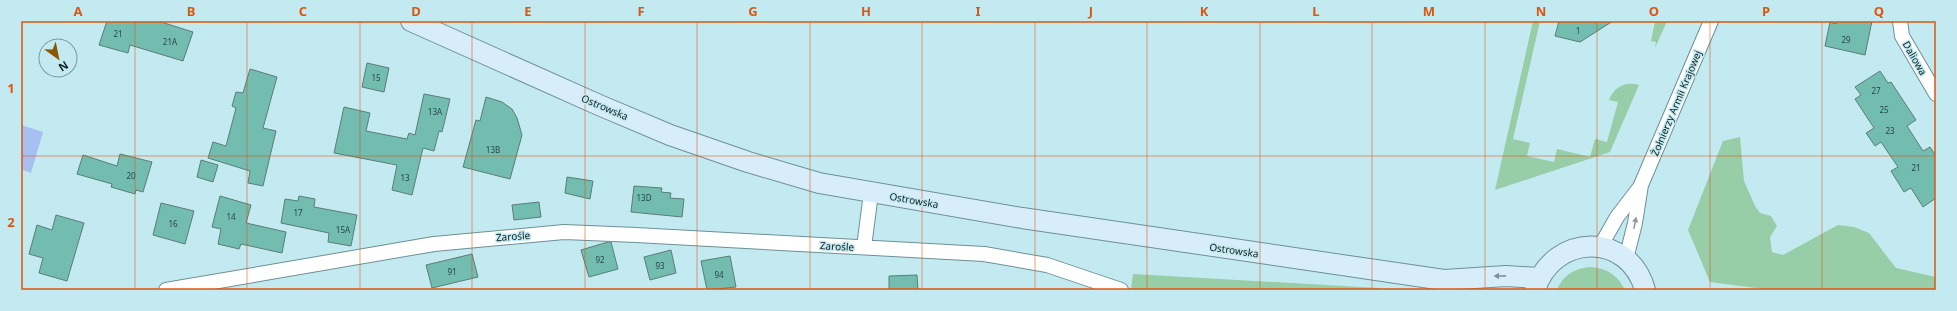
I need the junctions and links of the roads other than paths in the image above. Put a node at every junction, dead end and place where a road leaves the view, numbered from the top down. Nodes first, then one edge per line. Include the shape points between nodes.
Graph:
1 (411, 21) edge
2 (1711, 21) edge
3 (1900, 21) edge
4 (1936, 94) edge
5 (1641, 185) junction
6 (871, 192) junction
7 (864, 247) junction
8 (1600, 247) junction
9 (1626, 259) junction
10 (1444, 280) junction
11 (1537, 284) edge
12 (166, 290) edge
13 (1122, 290) edge
14 (1463, 290) edge
15 (1645, 290) edge

1 - 6 main road, Ostrowska via 670,135 819,183
2 - 5 street, Żołnierzy Armii Krajowej
3 - 4 street, Daliowa via 1902,36
5 - 8 street, Żołnierzy Armii Krajowej via 1617,217
9 -> 5 street, Żołnierzy Armii Krajowej
6 - 7 street, Zarośle
6 - 10 main road, Ostrowska via 1022,218
7 - 12 street, Zarośle via 564,232 434,244
7 - 13 street, Zarośle via 984,254 1047,265
8 - 9 main road via 1614,251
8 - 11 main road via 1582,247 1564,252 1550,263
9 - 15 main road via 1636,269
11 -> 10 main road, Ostrowska via 1498,276
10 - 14 main road, Ostrowska

